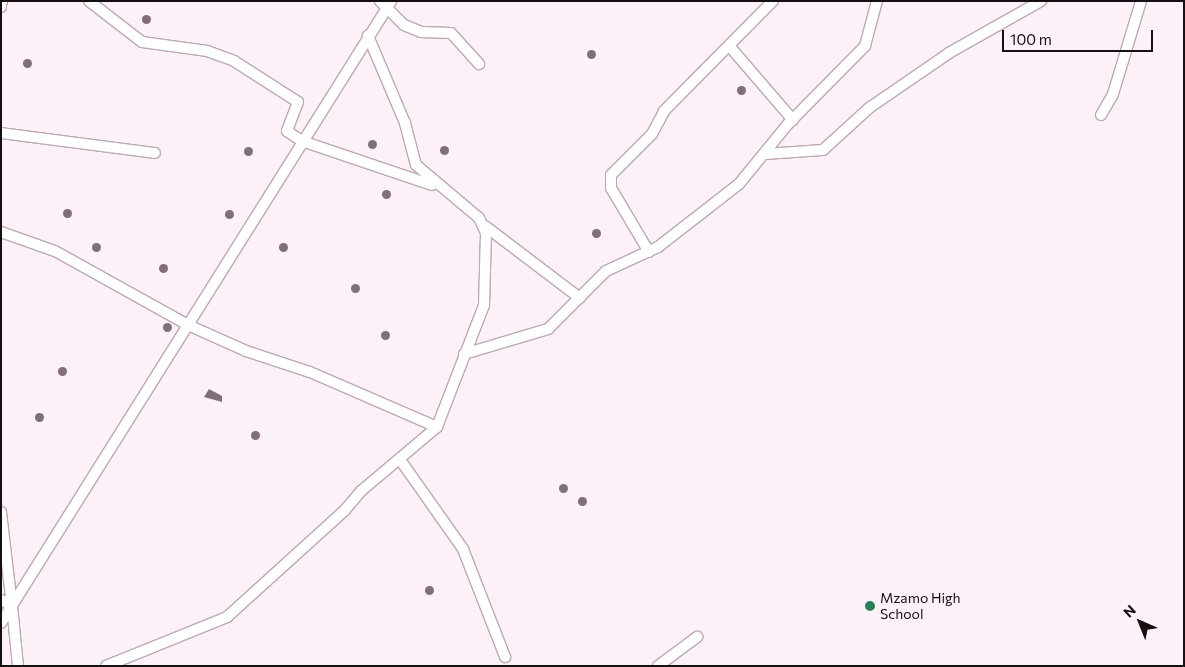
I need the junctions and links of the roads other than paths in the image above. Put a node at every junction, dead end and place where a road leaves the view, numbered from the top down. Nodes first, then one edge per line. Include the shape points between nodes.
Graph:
1 (2, 1) edge
2 (89, 1) edge
3 (774, 1) edge
4 (877, 1) edge
5 (1041, 1) edge
6 (1142, 1) edge
7 (386, 4) edge
8 (1, 7) edge
9 (368, 36) junction
10 (731, 48) junction
11 (479, 64) dead end
12 (1101, 115) dead end
13 (793, 120) junction
14 (1, 133) edge
15 (302, 141) junction
16 (155, 152) dead end
17 (765, 154) junction
18 (436, 186) junction
19 (485, 226) junction
20 (1, 232) edge
21 (649, 252) junction
22 (580, 298) junction
23 (188, 325) junction
24 (464, 354) junction
25 (437, 427) junction
26 (401, 461) junction
27 (1, 512) edge
28 (1, 600) edge
29 (12, 606) junction
30 (1, 623) edge
31 (697, 637) dead end
32 (505, 657) dead end
33 (18, 666) edge
34 (106, 666) edge
35 (658, 666) edge

1 - 8 street
2 - 15 street via 142,42 207,51 234,61 298,102 287,131
3 - 10 street
4 - 13 street via 865,46
5 - 17 street via 949,53 869,108 823,150
6 - 12 street via 1113,94
7 - 9 street
7 - 11 street via 411,29 452,33
9 - 15 street
9 - 18 street via 405,123 413,159
10 - 13 street
10 - 21 street via 664,111 652,134 611,175 612,188
13 - 17 street
14 - 16 street
15 - 18 street
15 - 23 street
17 - 21 street via 739,184
18 - 19 street
19 - 22 street
19 - 24 street via 488,287
20 - 23 street via 54,251
21 - 22 street via 611,268
22 - 24 street via 543,331
23 - 25 street
23 - 29 street
24 - 25 street
25 - 26 street
26 - 32 street via 463,549
26 - 34 street via 361,491 346,510 227,617
27 - 29 street
28 - 29 street
29 - 30 street
29 - 33 street
31 - 35 street

